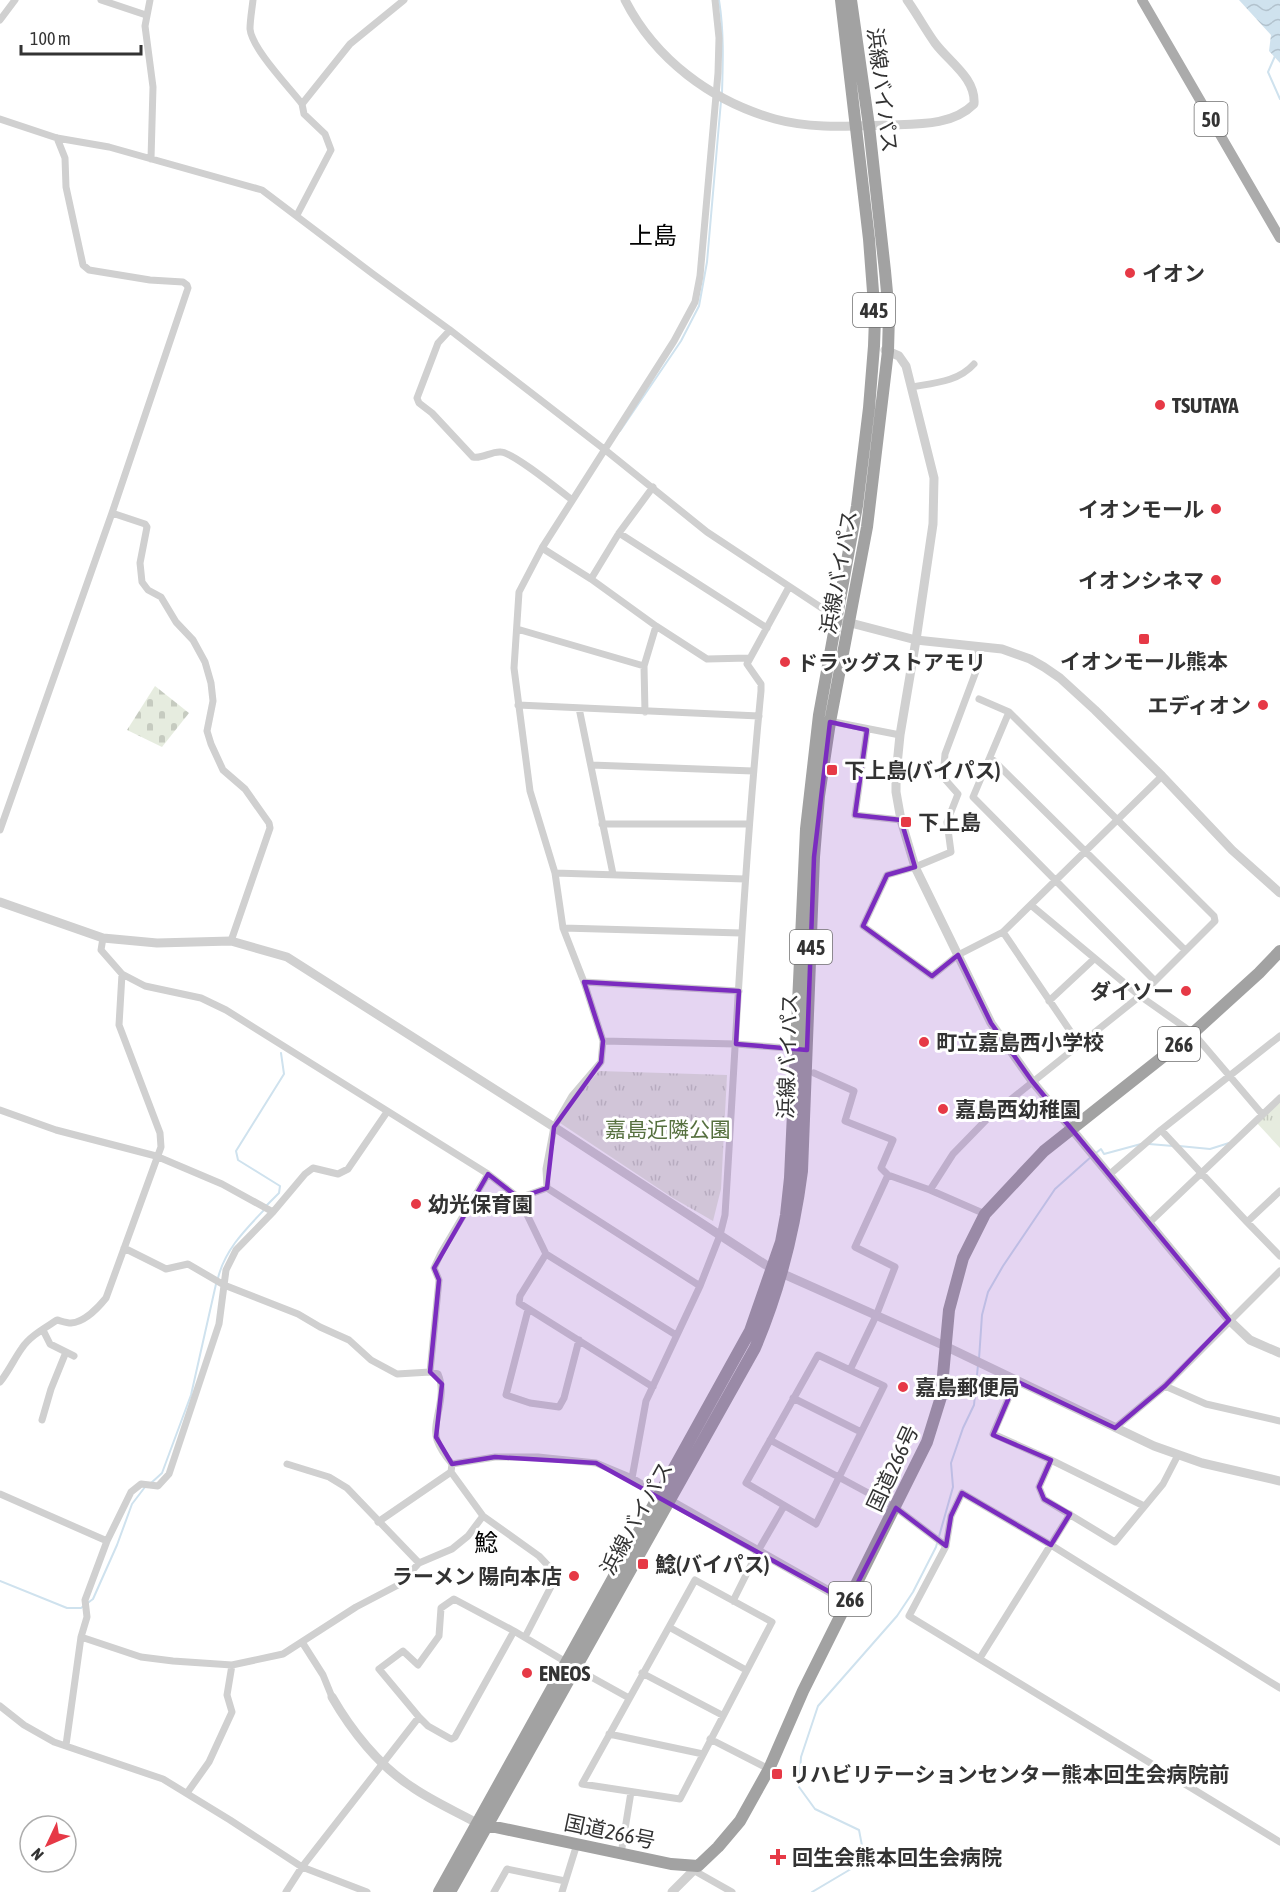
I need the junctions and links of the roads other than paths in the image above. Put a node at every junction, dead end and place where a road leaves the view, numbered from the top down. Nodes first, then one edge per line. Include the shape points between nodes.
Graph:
1 (15, 0) edge
2 (101, 0) edge
3 (150, 0) edge
4 (253, 0) edge
5 (404, 0) edge
6 (625, 0) edge
7 (715, 0) edge
8 (841, 0) edge
9 (851, 0) edge
10 (907, 0) edge
11 (1142, 0) edge
12 (146, 15) junction
13 (0, 20) edge
14 (715, 94) junction
15 (302, 104) junction
16 (0, 119) edge
17 (854, 126) junction
18 (869, 126) junction
19 (57, 138) junction
20 (151, 159) junction
21 (297, 215) junction
22 (1280, 238) edge
23 (450, 330) junction
24 (874, 346) junction
25 (888, 351) junction
26 (974, 364) dead end
27 (911, 387) junction
28 (604, 448) junction
29 (653, 487) junction
30 (572, 500) junction
31 (112, 513) junction
32 (619, 533) junction
33 (542, 548) junction
34 (591, 579) junction
35 (789, 587) junction
36 (837, 618) junction
37 (850, 624) junction
38 (656, 626) junction
39 (767, 628) junction
40 (517, 629) junction
41 (916, 640) junction
42 (978, 647) junction
43 (749, 658) junction
44 (644, 666) junction
45 (979, 699) dead end
46 (518, 705) junction
47 (579, 708) junction
48 (645, 712) junction
49 (1009, 712) junction
50 (759, 716) junction
51 (825, 718) junction
52 (867, 730) junction
53 (900, 735) junction
54 (990, 757) junction
55 (591, 765) junction
56 (753, 771) junction
57 (1162, 776) junction
58 (901, 820) junction
59 (1117, 820) junction
60 (602, 824) junction
61 (749, 824) junction
62 (0, 830) edge
63 (1087, 851) junction
64 (915, 867) junction
65 (555, 873) junction
66 (613, 874) junction
67 (745, 879) junction
68 (1056, 881) junction
69 (1280, 893) edge
70 (0, 902) edge
71 (1032, 906) junction
72 (563, 928) junction
73 (1003, 932) junction
74 (741, 933) junction
75 (103, 938) junction
76 (231, 941) junction
77 (1185, 950) junction
78 (1280, 951) edge
79 (958, 955) junction
80 (1094, 959) junction
81 (122, 974) junction
82 (1155, 981) junction
83 (584, 982) junction
84 (739, 991) junction
85 (1140, 996) junction
86 (1049, 1001) junction
87 (1193, 1033) junction
88 (1280, 1036) edge
89 (603, 1041) junction
90 (736, 1044) junction
91 (1078, 1044) junction
92 (801, 1049) junction
93 (814, 1073) dead end
94 (1229, 1076) junction
95 (1032, 1081) junction
96 (1280, 1098) edge
97 (0, 1110) edge
98 (387, 1112) junction
99 (1262, 1114) junction
100 (554, 1127) junction
101 (1071, 1129) junction
102 (1161, 1130) junction
103 (156, 1156) junction
104 (1202, 1172) junction
105 (489, 1174) junction
106 (1110, 1174) junction
107 (888, 1175) junction
108 (547, 1188) junction
109 (930, 1190) junction
110 (1280, 1191) edge
111 (519, 1198) junction
112 (273, 1212) junction
113 (985, 1214) junction
114 (1150, 1222) junction
115 (1248, 1222) junction
116 (720, 1235) junction
117 (124, 1248) junction
118 (546, 1254) junction
119 (1280, 1256) edge
120 (1280, 1271) edge
121 (777, 1272) junction
122 (224, 1285) junction
123 (700, 1286) junction
124 (528, 1310) junction
125 (876, 1316) junction
126 (1229, 1320) junction
127 (43, 1330) junction
128 (676, 1335) junction
129 (579, 1340) junction
130 (945, 1346) junction
131 (66, 1352) junction
132 (1280, 1353) edge
133 (74, 1356) dead end
134 (850, 1370) junction
135 (430, 1372) junction
136 (1016, 1381) junction
137 (0, 1382) edge
138 (1165, 1386) junction
139 (653, 1387) junction
140 (793, 1398) junction
141 (42, 1420) dead end
142 (1280, 1421) edge
143 (1115, 1428) junction
144 (861, 1432) junction
145 (770, 1440) junction
146 (1178, 1455) junction
147 (1051, 1460) junction
148 (287, 1464) dead end
149 (452, 1464) junction
150 (451, 1472) junction
151 (632, 1478) junction
152 (839, 1478) junction
153 (1280, 1481) edge
154 (0, 1494) edge
155 (664, 1497) junction
156 (784, 1506) junction
157 (1144, 1506) junction
158 (896, 1508) junction
159 (1070, 1514) junction
160 (483, 1516) junction
161 (378, 1522) junction
162 (107, 1541) junction
163 (1051, 1545) junction
164 (946, 1546) junction
165 (758, 1551) junction
166 (419, 1563) junction
167 (734, 1601) junction
168 (848, 1602) junction
169 (669, 1627) junction
170 (514, 1631) junction
171 (81, 1637) junction
172 (525, 1637) junction
173 (302, 1642) junction
174 (980, 1658) junction
175 (232, 1665) junction
176 (571, 1665) junction
177 (746, 1670) junction
178 (642, 1673) junction
179 (1280, 1688) edge
180 (332, 1697) joint
181 (629, 1698) junction
182 (0, 1706) edge
183 (722, 1715) junction
184 (419, 1718) junction
185 (609, 1734) junction
186 (710, 1739) junction
187 (66, 1745) junction
188 (703, 1754) junction
189 (383, 1763) junction
190 (769, 1769) junction
191 (631, 1792) junction
192 (187, 1793) junction
193 (482, 1824) junction
194 (1280, 1842) edge
195 (577, 1844) junction
196 (621, 1854) junction
197 (302, 1867) junction
198 (696, 1868) junction
199 (566, 1881) junction
200 (286, 1892) edge
201 (367, 1892) edge
202 (439, 1892) edge
203 (450, 1892) edge
204 (494, 1892) edge
205 (562, 1892) edge
206 (672, 1892) edge
207 (732, 1892) edge

1 - 13 street
2 - 12 street
3 - 12 street
4 - 15 street via 253,39
5 - 15 street via 350,44
6 - 14 street via 639,26 663,54
7 - 14 street via 719,39
8 - 17 highway, 浜線バイパス / 445
9 - 18 highway, 浜線バイパス / 445
10 - 18 street via 934,41 970,83 974,104 948,120
11 - 22 main road, 50
12 - 20 street via 144,26 153,87
14 - 17 street via 775,119
14 - 28 street via 700,276 694,302 674,341
15 - 21 street via 304,114 325,134 331,150
16 - 19 street
17 - 18 street
17 - 24 highway, 浜線バイパス / 445 via 869,239
18 - 25 highway, 浜線バイパス / 445 via 889,314
19 - 20 street
19 - 31 street via 65,158 66,187 83,265 89,270 183,282 188,288
20 - 21 street via 262,190
21 - 23 street
23 - 28 street
23 - 30 street via 438,343 417,398 419,403 473,457 503,452
24 - 25 street
24 - 36 highway, 浜線バイパス / 445 via 857,506
25 - 27 street via 904,361
25 - 37 highway, 浜線バイパス / 445 via 867,527
26 - 27 street via 959,377
27 - 41 street via 934,478 933,524
28 - 29 street
28 - 30 street
29 - 32 street
29 - 35 street via 707,532
30 - 33 street
31 - 62 street
31 - 76 street via 147,527 140,563 142,582 161,597 205,662 213,701 207,731 211,744 223,770 245,789 269,823
32 - 34 street
32 - 39 street
33 - 34 street
33 - 40 street via 519,592
34 - 38 street
35 - 36 street
35 - 39 street
36 - 37 street
36 - 51 highway, 浜線バイパス / 445
37 - 41 street
37 - 51 highway, 浜線バイパス / 445
38 - 43 street via 707,659
38 - 44 street
39 - 43 street
40 - 44 street
40 - 46 street via 514,668
41 - 42 street
41 - 53 street
42 - 57 street via 1011,651 1060,678
42 - 64 street via 978,666 945,754 942,777 958,794 948,822 951,852
43 - 50 street via 748,668 760,684
44 - 48 street
45 - 49 street
46 - 47 street
46 - 65 street via 530,791
47 - 48 street
47 - 55 street
48 - 50 street
49 - 54 street
49 - 59 street
50 - 56 street
51 - 52 street
51 - 92 highway, 浜線バイパス / 445
52 - 53 street
52 - 58 street via 855,815
53 - 58 street via 896,792
54 - 63 street
54 - 68 street via 973,797
55 - 56 street
55 - 60 street
56 - 61 street
57 - 59 street
57 - 69 street via 1232,850
58 - 64 street
59 - 63 street
59 - 77 street via 1214,916 1215,921
60 - 61 street
60 - 66 street
61 - 67 street
63 - 68 street
63 - 77 street
64 - 79 street
64 - 79 street via 887,875 862,926 932,976
65 - 66 street
65 - 72 street
66 - 67 street
67 - 74 street
68 - 71 street
68 - 82 street
70 - 75 street
71 - 73 street
71 - 80 street
72 - 74 street
72 - 83 street
73 - 79 street
73 - 86 street
74 - 84 street
75 - 76 street via 157,943
75 - 81 street via 101,950
76 - 100 street via 287,957
77 - 82 street
78 - 87 highway, 国道266号 / 266
79 - 95 street via 991,1023
80 - 85 street
80 - 86 street
81 - 98 street via 146,986 201,998 226,1010
81 - 103 street via 119,1024 160,1133 161,1146
82 - 85 street
83 - 84 street
83 - 89 street
84 - 90 street
85 - 87 street
85 - 91 street
86 - 91 street
87 - 94 street
87 - 101 highway, 国道266号 / 266
88 - 94 street
89 - 90 street
89 - 100 street via 601,1062 572,1096
90 - 92 street
90 - 116 street via 725,1215
91 - 95 street
92 - 121 highway, 浜線バイパス / 445 via 802,1171 796,1218
93 - 107 street via 854,1090 845,1121 893,1140 880,1168
94 - 99 street
94 - 102 street
95 - 101 street
95 - 109 street via 953,1154
96 - 99 street
97 - 103 street via 56,1130
98 - 105 street
98 - 112 street via 348,1169 338,1174 313,1168
99 - 104 street
100 - 108 street via 546,1169
100 - 116 street
101 - 106 street
101 - 113 highway, 国道266号 / 266 via 1044,1151
102 - 104 street
102 - 106 street
103 - 112 street via 222,1184
103 - 117 street
104 - 114 street
104 - 115 street
105 - 111 street
105 - 135 street via 434,1268 439,1280
106 - 114 street
107 - 109 street
107 - 125 street via 855,1247 895,1267
108 - 111 street
108 - 123 street
109 - 113 street
110 - 115 street
111 - 118 street
112 - 122 street via 236,1250
113 - 130 highway, 国道266号 / 266 via 963,1258 949,1310
114 - 126 street
115 - 119 street
116 - 121 street
116 - 123 street
117 - 122 street via 166,1269 188,1264
117 - 127 street via 106,1298 98,1309 78,1321 57,1320
118 - 124 street via 520,1296 519,1303
118 - 128 street
120 - 126 street
121 - 125 street
121 - 155 highway, 浜線バイパス / 445 via 769,1315 755,1348
122 - 135 street via 298,1314 349,1340 371,1360 397,1374
122 - 162 street via 216,1334 169,1474 158,1486 141,1484 131,1492
123 - 128 street
124 - 129 street
124 - 129 street via 506,1395 559,1407
125 - 130 street
125 - 134 street
126 - 132 street via 1250,1340
126 - 138 street
127 - 131 street via 50,1344
127 - 137 street via 23,1347
128 - 139 street
129 - 139 street
130 - 136 street
130 - 158 highway, 国道266号 / 266 via 941,1397 934,1425
131 - 133 street
131 - 141 street
134 - 140 street via 818,1355
134 - 144 street via 884,1386
135 - 149 street via 438,1374 442,1384 436,1437
136 - 143 street
136 - 147 street via 993,1434
138 - 142 street via 1206,1404
138 - 143 street
139 - 151 street via 646,1401
140 - 144 street
140 - 145 street
143 - 146 street
144 - 152 street
145 - 152 street
145 - 156 street via 746,1484
146 - 153 street
146 - 157 street
147 - 157 street
147 - 159 street via 1039,1487 1044,1499
148 - 161 street via 328,1477 347,1488
149 - 150 street
149 - 151 street via 495,1457 538,1457 596,1463
150 - 160 street
150 - 161 street
151 - 155 street
152 - 156 street via 816,1524
152 - 158 street
154 - 162 street
155 - 165 street
155 - 176 highway, 浜線バイパス / 445
156 - 165 street
157 - 159 street via 1114,1542
158 - 164 street
158 - 168 highway, 国道266号 / 266
159 - 163 street
160 - 166 street via 452,1549
160 - 172 street via 539,1556 557,1575
161 - 166 street
162 - 171 street via 85,1600 87,1617
163 - 164 street via 962,1493 951,1516
163 - 174 street
163 - 179 street
164 - 174 street via 909,1616
165 - 167 street
165 - 168 street
166 - 173 street via 400,1584
167 - 169 street via 695,1580
167 - 177 street via 772,1622
168 - 190 highway, 国道266号 / 266
169 - 177 street
169 - 178 street
170 - 172 street
170 - 184 street via 455,1737
170 - 184 street via 454,1599 441,1608 440,1636 418,1665 403,1651 379,1669
171 - 175 street via 141,1656
171 - 187 street
172 - 176 street
173 - 175 street via 283,1654
173 - 180 street
174 - 194 street
175 - 192 street via 227,1695 232,1712 209,1762
176 - 181 street
176 - 193 highway, 浜線バイパス / 445
177 - 183 street
178 - 181 street
178 - 183 street
180 - 189 street
181 - 185 street
182 - 187 street via 46,1738
183 - 186 street
184 - 189 street
185 - 188 street
185 - 191 street via 582,1784
186 - 188 street
186 - 190 street
187 - 192 street via 163,1779
188 - 191 street via 680,1799
189 - 193 street via 410,1786
189 - 197 street
190 - 198 highway, 国道266号 / 266 via 740,1821
191 - 196 street
192 - 197 street
193 - 195 highway, 国道266号
193 - 202 highway, 浜線バイパス
193 - 203 highway, 浜線バイパス
195 - 196 highway, 国道266号
195 - 199 street
196 - 198 highway, 国道266号
197 - 200 street
197 - 201 street
198 - 206 street
198 - 207 street
199 - 204 street via 507,1869
199 - 205 street

